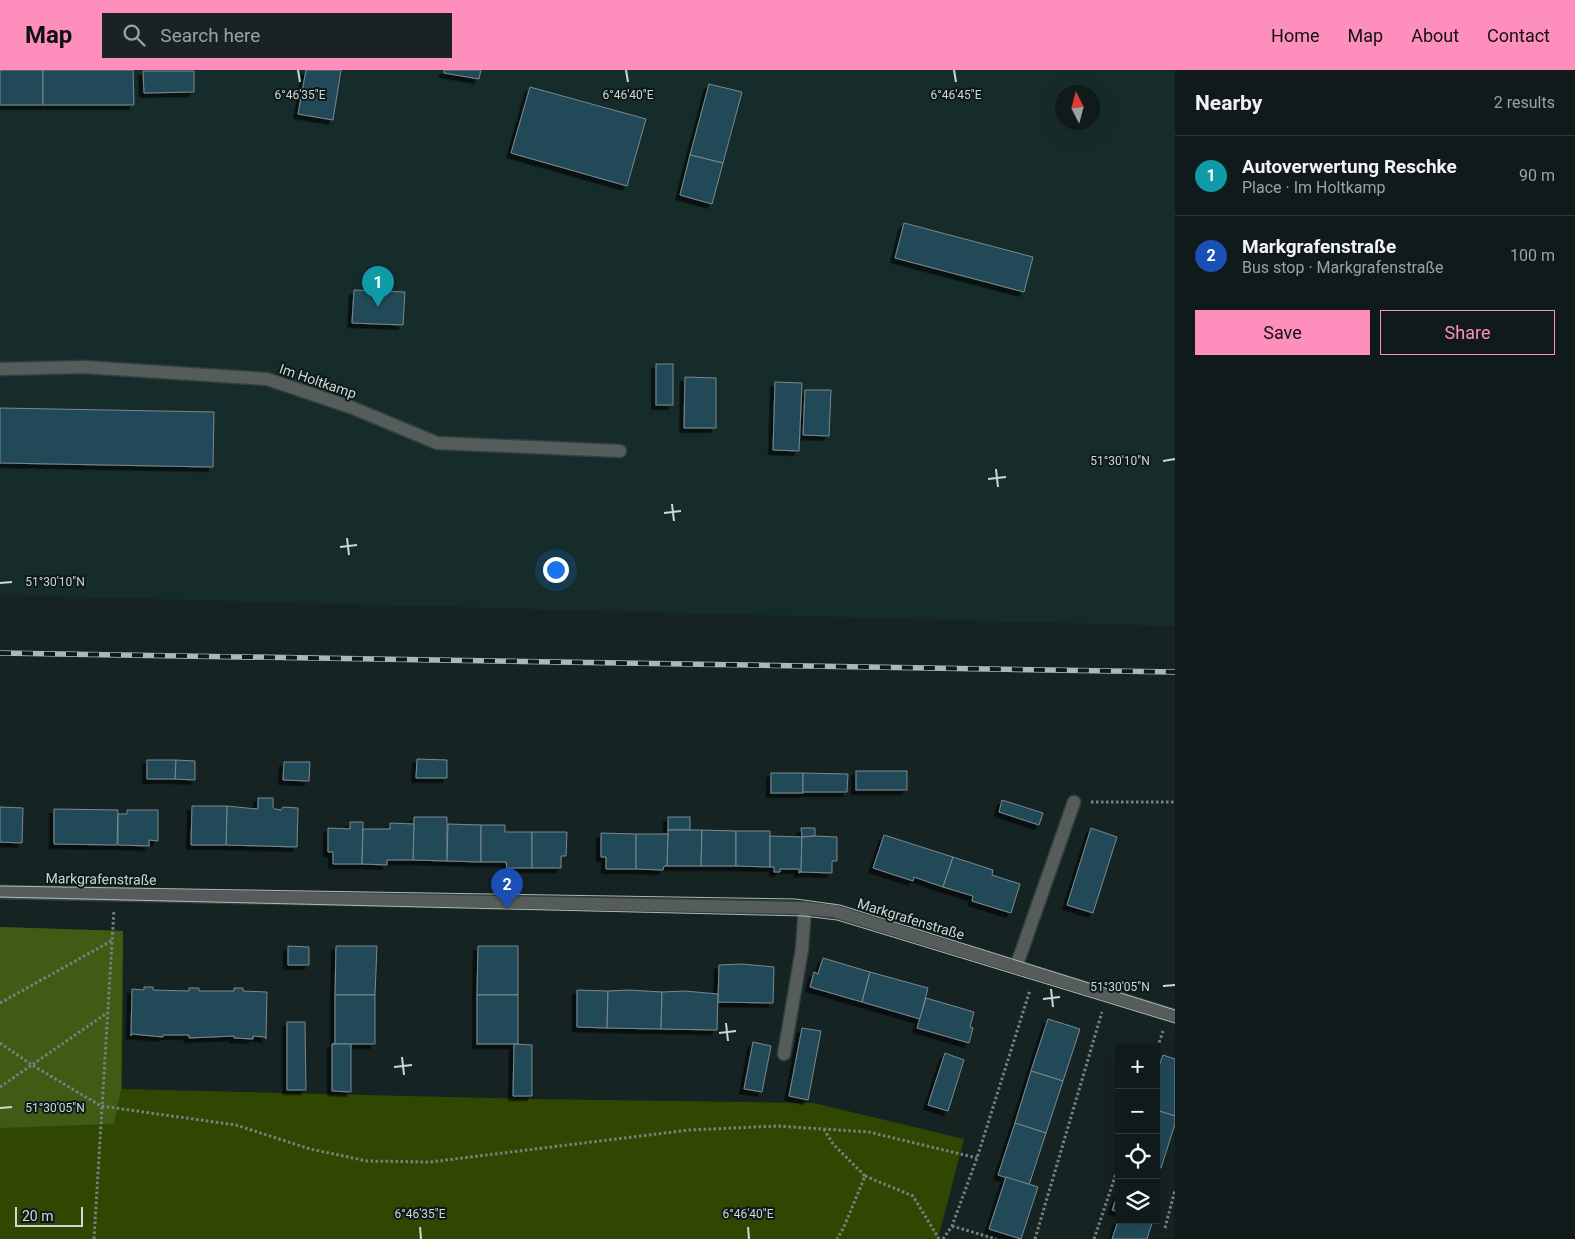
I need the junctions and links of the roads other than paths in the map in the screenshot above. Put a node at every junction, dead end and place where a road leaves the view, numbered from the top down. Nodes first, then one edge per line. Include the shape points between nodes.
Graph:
1 (0, 369) edge
2 (620, 451) dead end
3 (1074, 802) road end
4 (0, 892) edge
5 (805, 908) junction
6 (1016, 967) junction
7 (1172, 1015) edge
8 (784, 1054) dead end

1 - 2 street, Im Holtkamp via 84,367 267,379 353,408 437,443
3 - 6 street
4 - 5 street, Markgrafenstraße
5 - 6 street, Markgrafenstraße via 834,911
5 - 8 street via 802,949
6 - 7 street, Markgrafenstraße

